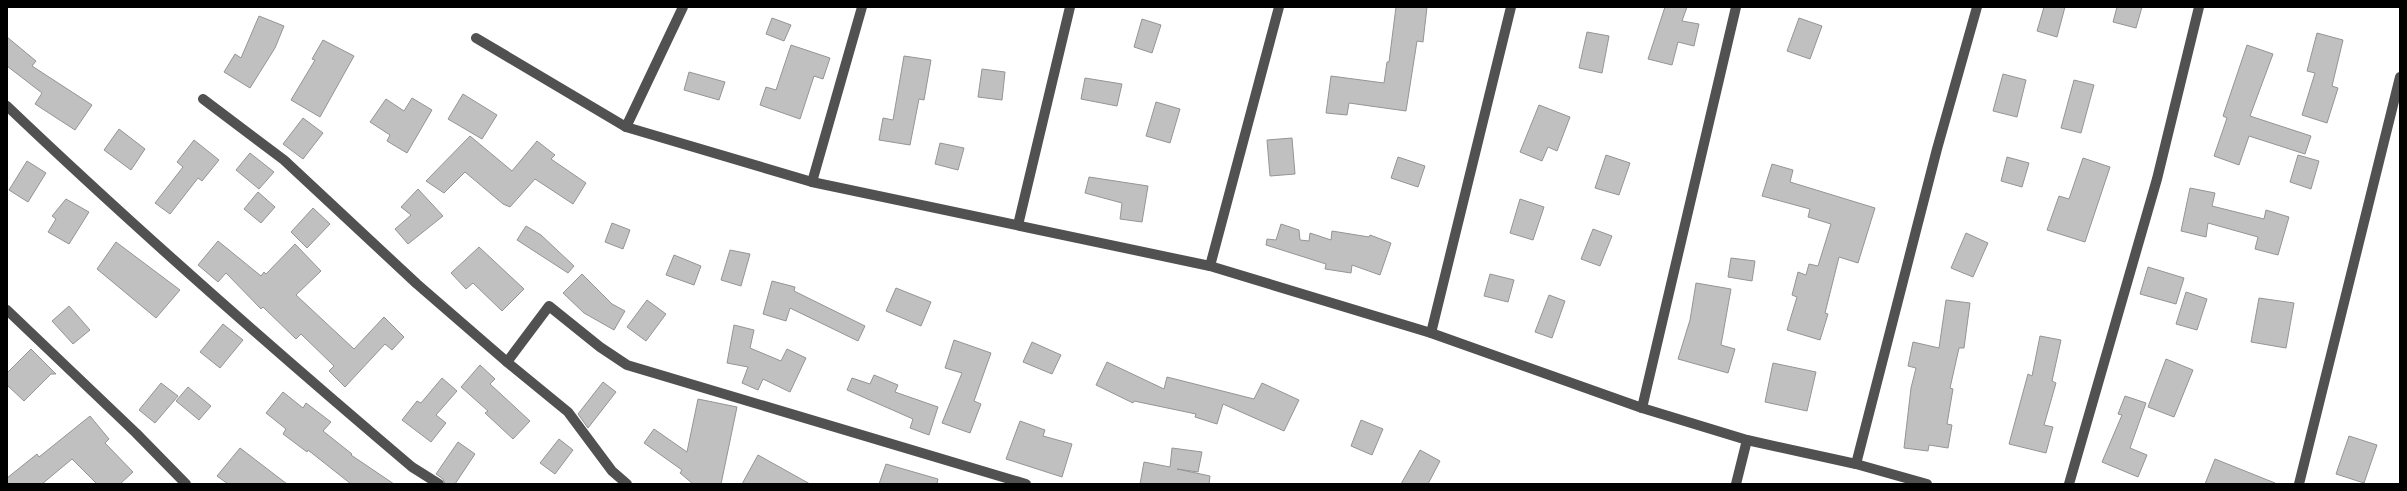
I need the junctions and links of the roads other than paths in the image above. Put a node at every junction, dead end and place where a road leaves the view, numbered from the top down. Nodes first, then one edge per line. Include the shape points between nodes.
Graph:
1 (683, 7) edge
2 (862, 7) edge
3 (1070, 7) edge
4 (1278, 7) edge
5 (1511, 7) edge
6 (1736, 7) edge
7 (1977, 7) edge
8 (2199, 7) edge
9 (476, 38) dead end
10 (2400, 77) edge
11 (203, 99) dead end
12 (7, 106) edge
13 (626, 128) junction
14 (812, 182) junction
15 (1018, 225) junction
16 (1210, 266) junction
17 (7, 310) edge
18 (1431, 333) junction
19 (507, 362) junction
20 (1642, 408) junction
21 (1747, 440) junction
22 (1856, 464) junction
23 (186, 484) edge
24 (439, 484) edge
25 (627, 484) edge
26 (1026, 484) edge
27 (1736, 484) edge
28 (1927, 484) edge
29 (2069, 484) edge
30 (2299, 484) edge

1 - 13 street
2 - 14 street
3 - 15 street
4 - 16 street
5 - 18 street
6 - 20 street
7 - 22 street via 1936,149
8 - 29 street via 2157,180
9 - 13 street
10 - 30 street
11 - 19 street via 284,160
12 - 24 street via 116,210 251,330 412,468
13 - 14 street
14 - 15 street
15 - 16 street
16 - 18 street
17 - 23 street
18 - 20 street
19 - 25 street via 568,412 612,471
19 - 26 street via 549,306 627,365
20 - 21 street
21 - 22 street
21 - 27 street
22 - 28 street

